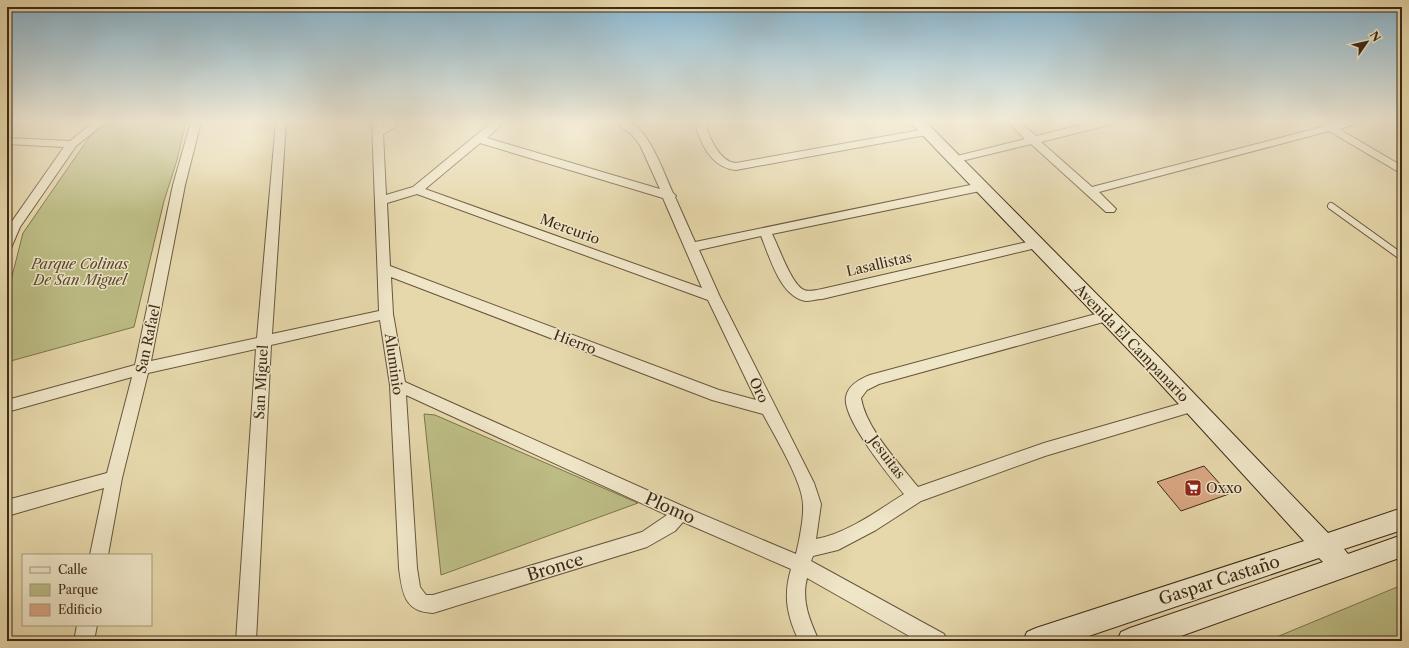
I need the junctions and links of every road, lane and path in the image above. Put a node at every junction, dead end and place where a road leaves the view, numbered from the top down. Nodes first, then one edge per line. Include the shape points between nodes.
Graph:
1 (66, 152) edge
2 (188, 152) edge
3 (279, 152) edge
4 (378, 152) edge
5 (463, 152) edge
6 (523, 152) edge
7 (649, 152) edge
8 (714, 152) edge
9 (808, 152) edge
10 (945, 152) edge
11 (984, 152) edge
12 (1047, 152) edge
13 (1241, 152) edge
14 (1370, 152) edge
15 (953, 160) junction
16 (1402, 171) edge
17 (980, 187) junction
18 (417, 190) junction
19 (1090, 191) junction
20 (670, 196) junction
21 (381, 201) junction
22 (1331, 206) dead end
23 (1110, 209) dead end
24 (765, 231) junction
25 (1036, 244) junction
26 (7, 245) edge
27 (692, 247) junction
28 (1402, 257) edge
29 (384, 269) junction
30 (714, 297) junction
31 (386, 314) junction
32 (1107, 316) junction
33 (264, 340) junction
34 (142, 369) junction
35 (398, 385) junction
36 (7, 406) edge
37 (1193, 406) junction
38 (768, 409) junction
39 (114, 478) junction
40 (915, 496) junction
41 (7, 508) edge
42 (681, 513) junction
43 (1402, 519) edge
44 (1324, 545) junction
45 (1402, 546) edge
46 (99, 554) edge
47 (804, 557) junction
48 (1343, 566) junction
49 (420, 603) joint
50 (86, 626) edge
51 (84, 641) edge
52 (246, 641) edge
53 (809, 641) edge
54 (937, 641) edge
55 (1036, 641) edge
56 (1130, 641) edge

1 - 26 street via 14,227
2 - 34 street, San Rafael
3 - 33 street, San Miguel
4 - 21 street, Aluminio
5 - 18 street
6 - 20 street
7 - 20 street, Oro
8 - 9 street via 724,164 742,167
10 - 15 street, Avenida El Campanario
11 - 15 street
12 - 19 street
13 - 19 street
14 - 16 street
15 - 17 street, Avenida El Campanario
17 - 24 street
17 - 25 street, Avenida El Campanario
18 - 21 street
18 - 30 street, Mercurio
19 - 23 street
20 - 27 street, Oro
21 - 29 street, Aluminio
22 - 28 lane
24 - 25 street, Lasallistas via 790,286 807,296
24 - 27 street
25 - 32 street, Avenida El Campanario
27 - 30 street, Oro
29 - 31 street, Aluminio
29 - 38 street, Hierro via 717,396
30 - 38 street, Oro
31 - 33 street
31 - 35 street, Aluminio
32 - 37 street, Avenida El Campanario
32 - 40 street, Jesuitas via 875,379 857,389 853,399 863,426
33 - 34 street
33 - 52 street, San Miguel
34 - 36 street
34 - 39 street, San Rafael
35 - 42 street, Plomo
35 - 49 street, Aluminio via 408,568 412,591
37 - 40 street via 1044,450
37 - 44 street, Avenida El Campanario
38 - 47 street, Oro via 795,459 812,504
39 - 41 street
39 - 46 street, San Rafael
40 - 47 street via 870,524
42 - 47 street, Plomo
42 - 49 street, Bronce via 648,540 433,604
43 - 44 street, Gaspar Castaño
44 - 48 street, Avenida El Campanario
44 - 55 street, Gaspar Castaño
45 - 48 street, Gaspar Castaño
47 - 53 street, Oro via 796,584 796,598 799,620
47 - 54 street, Plomo
48 - 56 street, Gaspar Castaño
50 - 51 street

